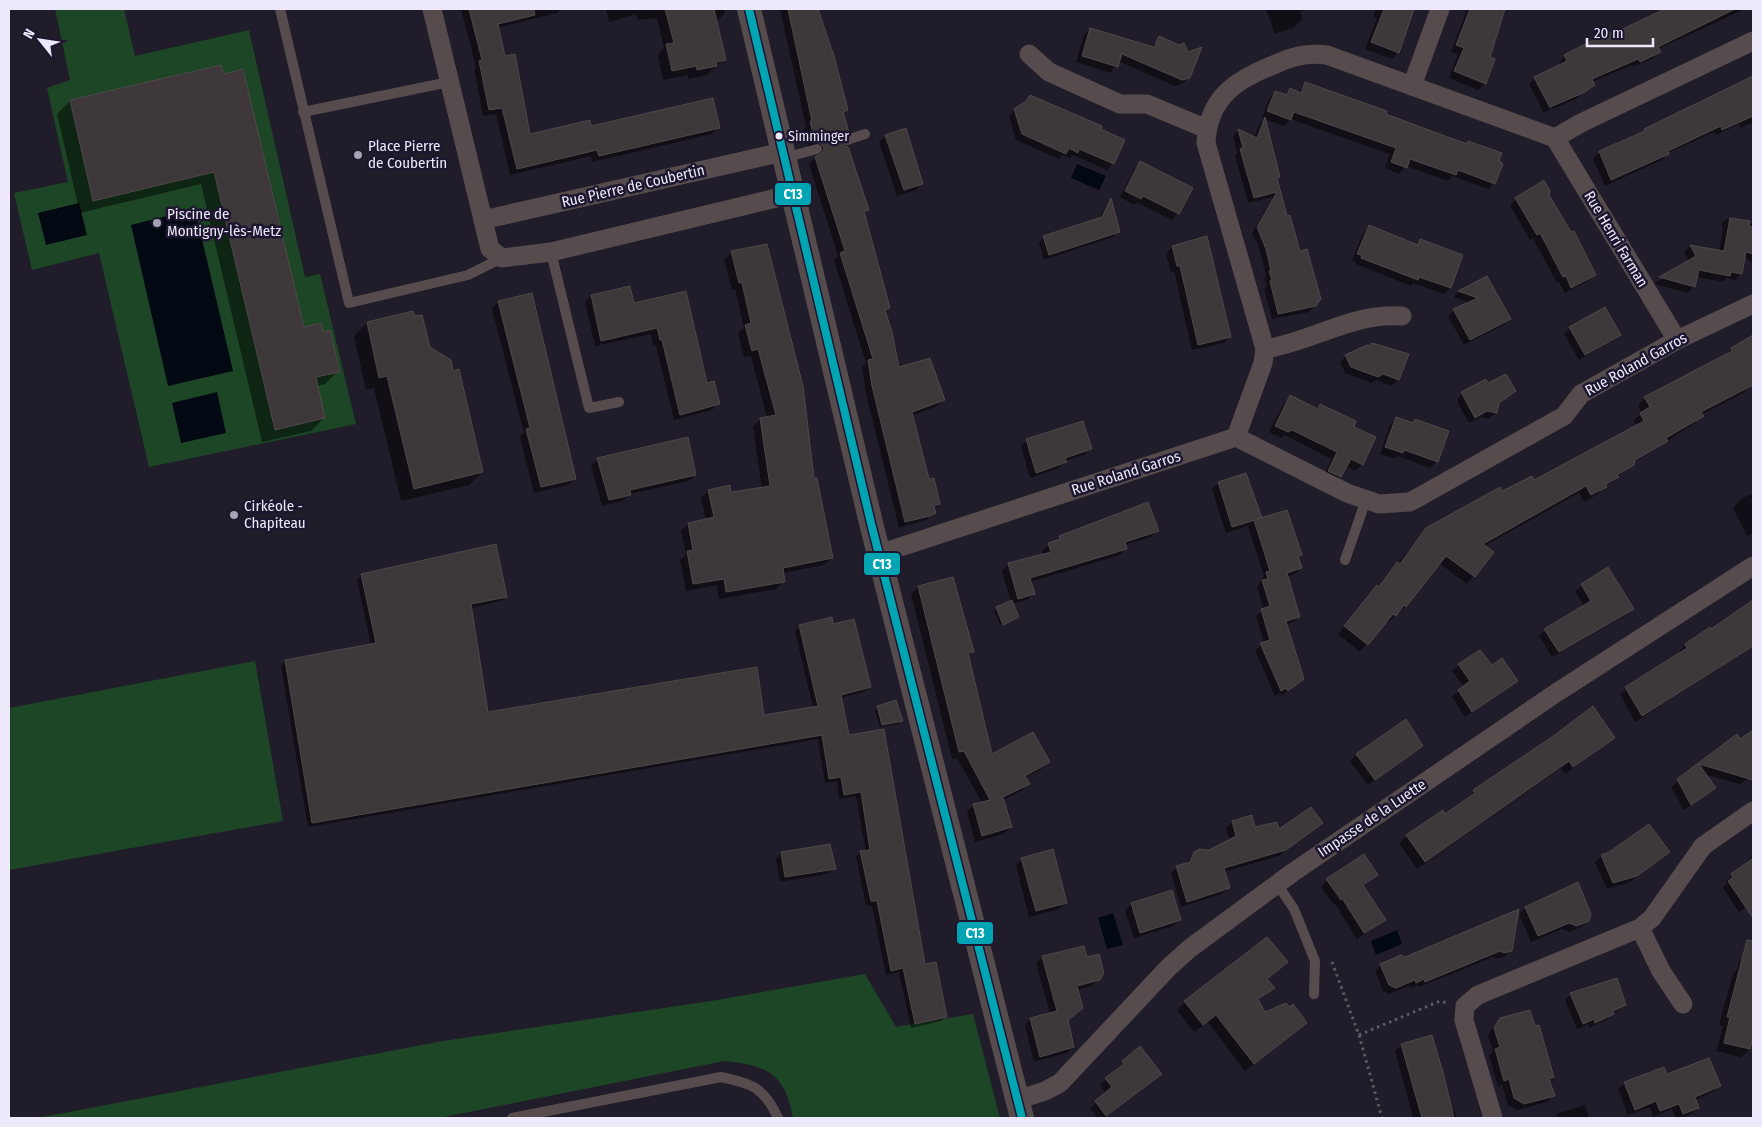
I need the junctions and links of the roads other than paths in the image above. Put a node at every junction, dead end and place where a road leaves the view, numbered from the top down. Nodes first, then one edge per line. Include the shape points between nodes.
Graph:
1 (280, 9) edge
2 (432, 9) edge
3 (749, 9) edge
4 (1440, 9) edge
5 (1753, 41) edge
6 (1029, 54) dead end
7 (449, 82) junction
8 (1412, 86) junction
9 (304, 112) junction
10 (1207, 130) junction
11 (865, 134) dead end
12 (1555, 138) junction
13 (847, 140) dead end
14 (817, 149) dead end
15 (784, 155) junction
16 (793, 194) junction
17 (483, 220) junction
18 (551, 252) junction
19 (502, 258) junction
20 (1753, 304) edge
21 (1402, 316) dead end
22 (1677, 340) junction
23 (1265, 349) junction
24 (619, 402) dead end
25 (1236, 437) junction
26 (1366, 500) junction
27 (879, 554) junction
28 (1345, 560) dead end
29 (1753, 566) edge
30 (1753, 811) edge
31 (1277, 884) junction
32 (1640, 928) junction
33 (1314, 994) dead end
34 (1683, 1004) dead end
35 (1020, 1109) edge
36 (512, 1118) edge
37 (778, 1118) edge
38 (1493, 1118) edge

1 - 9 lane
2 - 7 street
3 - 15 street
4 - 8 street
5 - 12 street
6 - 10 street via 1049,72 1120,104 1148,104
7 - 9 lane
7 - 17 street
8 - 10 street via 1327,55 1310,52 1295,55 1236,83 1216,106
8 - 12 street
9 - 19 lane via 349,303 468,276
10 - 23 street via 1206,143
11 - 13 lane
12 - 22 street, Rue Henri Farman
14 - 15 lane
15 - 16 street
15 - 17 street, Rue Pierre de Coubertin
16 - 18 street
16 - 27 street
17 - 19 street via 490,249
18 - 19 street
18 - 24 lane via 589,408
20 - 22 street, Rue Roland Garros
21 - 23 street via 1384,314 1362,318
22 - 26 street, Rue Roland Garros via 1580,394 1564,416 1424,496 1395,505
23 - 25 street
25 - 26 street, Rue Roland Garros
25 - 27 street, Rue Roland Garros
26 - 28 lane
27 - 35 street
29 - 31 street, Impasse de la Luette via 1556,693
30 - 32 street via 1703,846 1652,918
31 - 33 lane via 1294,909 1316,961
31 - 35 street, Impasse de la Luette via 1189,949 1060,1083
32 - 34 street via 1661,971
32 - 38 street via 1478,995 1465,1006 1464,1020
36 - 37 lane via 721,1077 748,1083 769,1098

